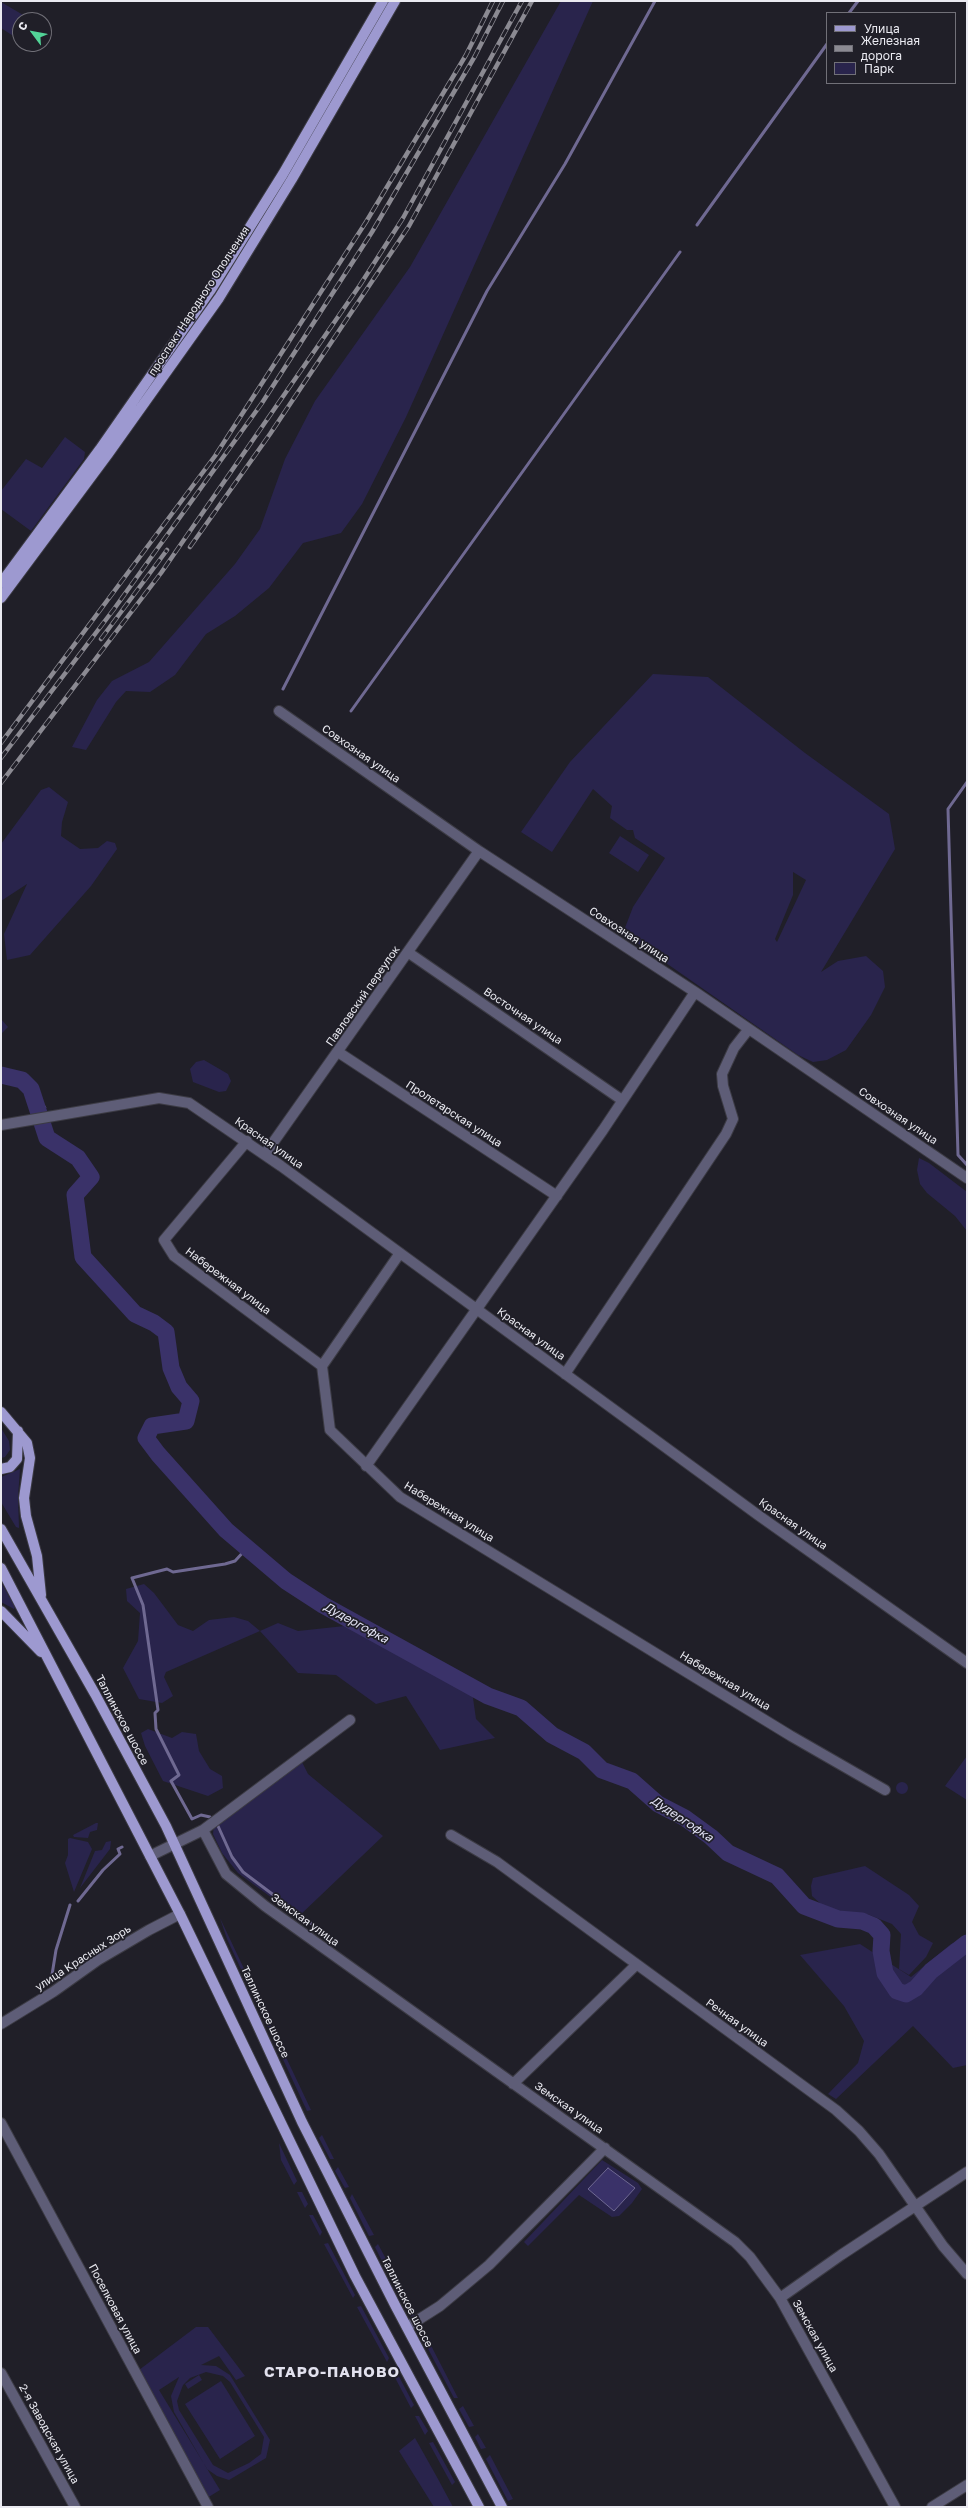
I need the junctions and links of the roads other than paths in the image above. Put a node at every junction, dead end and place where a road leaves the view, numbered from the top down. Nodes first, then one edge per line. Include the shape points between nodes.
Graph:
1 (383, 1) edge
2 (395, 1) edge
3 (1, 583) edge
4 (1, 598) edge
5 (279, 711) dead end
6 (479, 851) junction
7 (409, 953) junction
8 (695, 992) junction
9 (748, 1030) junction
10 (338, 1052) junction
11 (622, 1100) junction
12 (1, 1125) edge
13 (247, 1141) junction
14 (265, 1154) junction
15 (967, 1178) edge
16 (557, 1196) junction
17 (400, 1253) junction
18 (475, 1309) junction
19 (322, 1366) junction
20 (565, 1374) junction
21 (1, 1412) edge
22 (18, 1431) junction
23 (366, 1466) junction
24 (1, 1469) edge
25 (1, 1529) edge
26 (1, 1568) edge
27 (42, 1599) junction
28 (1, 1611) edge
29 (52, 1664) junction
30 (967, 1664) edge
31 (350, 1720) dead end
32 (885, 1790) dead end
33 (203, 1830) junction
34 (451, 1834) dead end
35 (174, 1844) junction
36 (150, 1856) junction
37 (180, 1914) junction
38 (636, 1965) junction
39 (1, 2024) edge
40 (513, 2084) junction
41 (1, 2123) edge
42 (605, 2148) junction
43 (967, 2172) edge
44 (915, 2206) junction
45 (967, 2274) edge
46 (780, 2298) junction
47 (407, 2327) junction
48 (1, 2373) edge
49 (967, 2485) edge
50 (75, 2507) edge
51 (208, 2507) edge
52 (479, 2507) edge
53 (502, 2507) edge
54 (895, 2507) edge
55 (932, 2507) edge

1 - 3 main road, проспект Народного Ополчения via 290,161 210,291 100,449
2 - 4 main road, проспект Народного Ополчения via 296,172 219,298 113,448
5 - 6 street, Совхозная улица
6 - 7 street, Павловский переулок
6 - 8 street, Совхозная улица
7 - 10 street, Павловский переулок
7 - 11 street, Восточная улица
8 - 9 street, Совхозная улица
8 - 11 street
9 - 15 street, Совхозная улица
9 - 20 street via 734,1048 722,1074 733,1119 726,1134
10 - 14 street, Павловский переулок
10 - 16 street, Пролетарская улица
11 - 16 street
12 - 13 street, Красная улица via 159,1098 189,1103
13 - 14 street, Красная улица
13 - 19 street, Набережная улица via 164,1240 174,1256
14 - 17 street, Красная улица
16 - 18 street
17 - 18 street, Красная улица
17 - 19 street
18 - 20 street, Красная улица
18 - 23 street
19 - 23 street, Набережная улица via 330,1430
20 - 30 street, Красная улица
21 - 22 main road
22 - 24 main road via 17,1459 10,1467
22 - 27 main road via 27,1443 30,1458 24,1498 37,1556
23 - 32 street, Набережная улица via 400,1497
25 - 27 main road, Таллинское шоссе
26 - 29 main road
27 - 35 main road, Таллинское шоссе
28 - 29 main road
29 - 36 main road
31 - 33 street
33 - 35 street
33 - 40 street, Земская улица via 226,1874 265,1906
34 - 38 street, Речная улица via 497,1862
35 - 36 street
35 - 47 main road, Таллинское шоссе via 302,2122
36 - 37 main road
37 - 39 street, улица Красных Зорь via 104,1956
37 - 52 main road via 355,2276
38 - 40 street
38 - 44 street, Речная улица via 836,2110 879,2154
40 - 42 street, Земская улица
41 - 51 street, Поселковая улица
42 - 46 street, Земская улица via 735,2242 760,2269
42 - 47 street via 489,2265 440,2306
43 - 44 street
44 - 45 street, Речная улица via 943,2246
44 - 46 street
46 - 54 street, Земская улица
47 - 53 main road, Таллинское шоссе
48 - 50 street, 2-я Заводская улица
49 - 55 street

